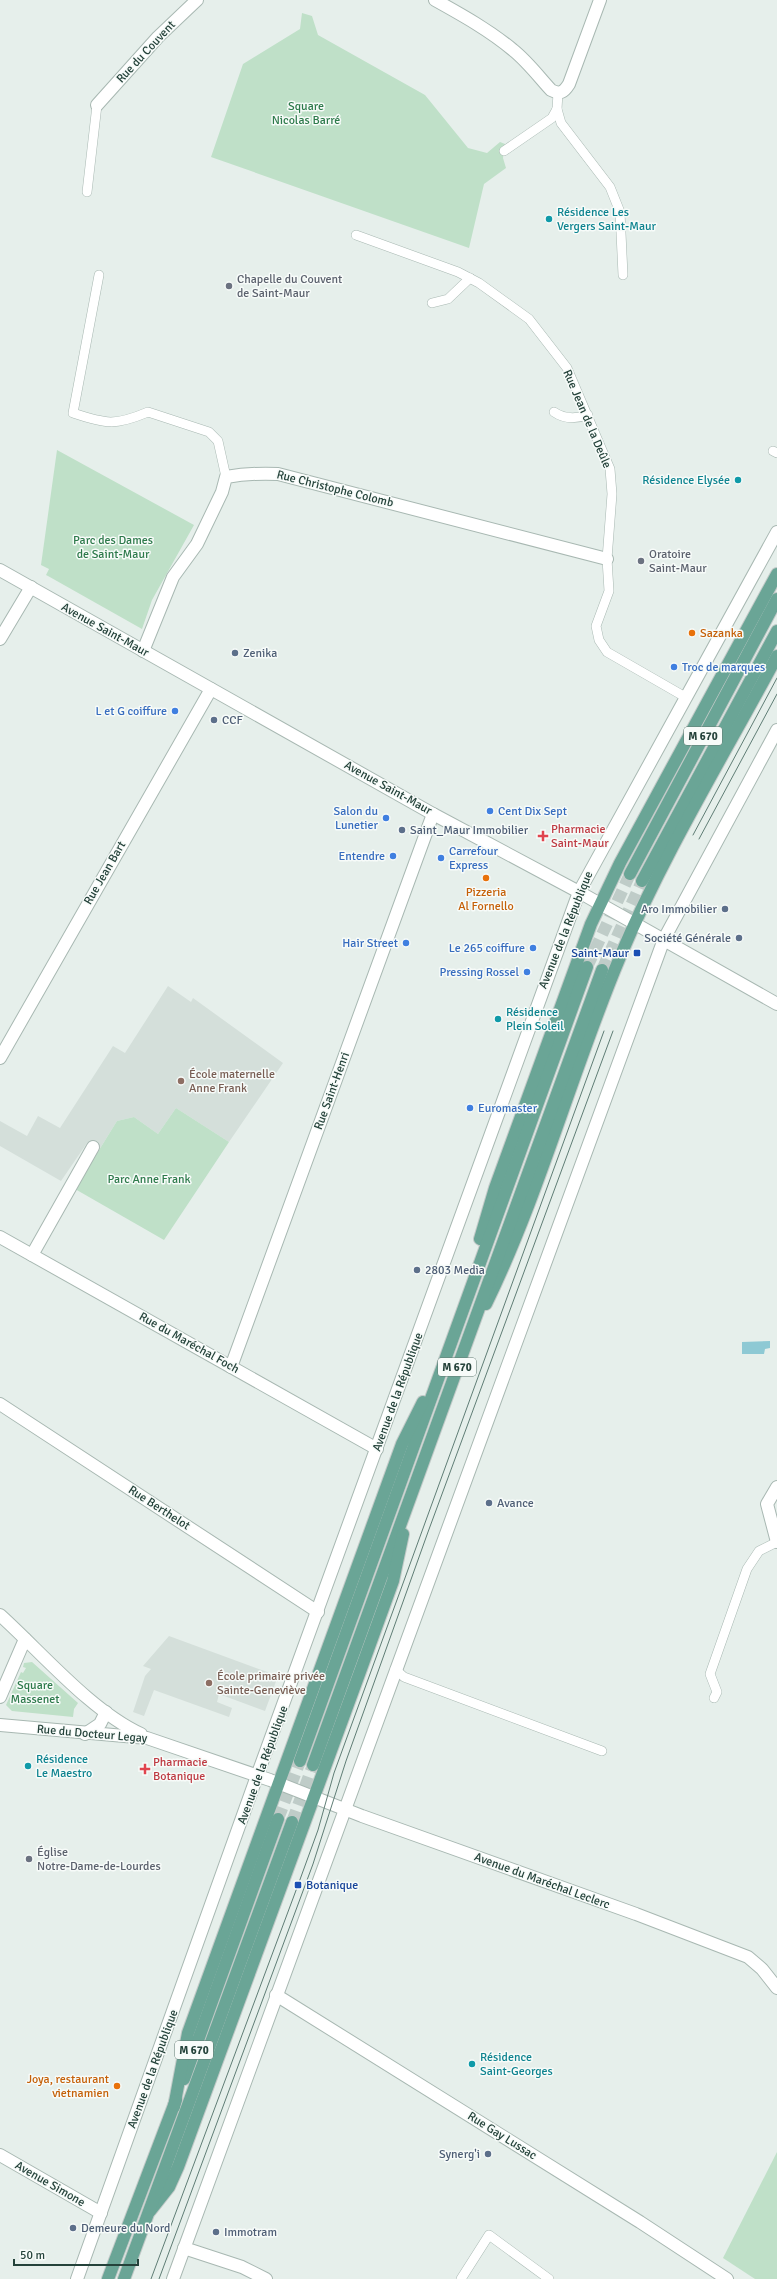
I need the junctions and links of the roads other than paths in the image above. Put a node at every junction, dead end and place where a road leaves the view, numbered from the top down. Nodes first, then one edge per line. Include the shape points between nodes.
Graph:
1 (197, 0) edge
2 (435, 0) edge
3 (600, 0) edge
4 (562, 91) junction
5 (97, 105) joint
6 (557, 109) junction
7 (504, 151) dead end
8 (87, 192) dead end
9 (356, 235) dead end
10 (99, 275) dead end
11 (623, 275) dead end
12 (470, 278) junction
13 (432, 303) dead end
14 (554, 412) dead end
15 (588, 414) junction
16 (226, 477) junction
17 (777, 532) edge
18 (607, 559) junction
19 (0, 570) edge
20 (777, 574) edge
21 (31, 588) junction
22 (777, 599) edge
23 (777, 631) edge
24 (0, 639) edge
25 (143, 651) junction
26 (777, 656) edge
27 (211, 688) junction
28 (687, 698) junction
29 (777, 730) edge
30 (434, 814) junction
31 (630, 874) tunnel mouth
32 (642, 881) tunnel mouth
33 (579, 892) junction
34 (600, 904) junction
35 (635, 923) junction
36 (664, 939) junction
37 (587, 967) tunnel mouth
38 (602, 970) tunnel mouth
39 (777, 1004) edge
40 (0, 1058) edge
41 (93, 1147) dead end
42 (0, 1237) edge
43 (32, 1255) junction
44 (471, 1284) junction
45 (459, 1361) junction
46 (231, 1367) junction
47 (439, 1375) junction
48 (0, 1404) edge
49 (377, 1449) junction
50 (777, 1487) edge
51 (405, 1512) junction
52 (777, 1542) edge
53 (318, 1612) junction
54 (0, 1615) edge
55 (25, 1639) junction
56 (395, 1670) junction
57 (0, 1697) edge
58 (714, 1698) dead end
59 (106, 1712) junction
60 (0, 1725) edge
61 (85, 1734) junction
62 (147, 1738) junction
63 (602, 1751) dead end
64 (300, 1761) tunnel mouth
65 (313, 1765) tunnel mouth
66 (257, 1776) junction
67 (278, 1783) junction
68 (296, 1790) joint
69 (315, 1797) junction
70 (345, 1810) junction
71 (278, 1819) tunnel mouth
72 (292, 1822) tunnel mouth
73 (777, 1988) edge
74 (276, 1995) junction
75 (174, 2107) junction
76 (0, 2155) edge
77 (150, 2211) junction
78 (101, 2213) junction
79 (184, 2248) junction
80 (76, 2279) edge
81 (108, 2279) edge
82 (124, 2279) edge
83 (173, 2279) edge
84 (266, 2279) edge
85 (461, 2279) edge
86 (549, 2279) edge
87 (727, 2279) edge

1 - 5 street, Rue du Couvent via 158,37
2 - 4 street via 504,43 520,56 551,90
3 - 4 street
4 - 6 lane
5 - 8 lane
6 - 7 lane via 552,118
6 - 11 lane via 561,123 610,187 620,212
9 - 12 lane, Rue Jean de la Deûle
10 - 16 lane via 73,413 103,423 126,421 148,412 209,432 218,441
12 - 13 lane via 448,299
12 - 15 lane, Rue Jean de la Deûle via 536,326 567,368
14 - 15 lane via 561,417 571,418
15 - 18 lane, Rue Jean de la Deûle via 610,469 612,494
16 - 18 street, Rue Christophe Colomb via 259,472 278,474
16 - 25 street via 222,492 197,544 173,577
17 - 28 street, Avenue de la République
18 - 28 lane, Rue Jean de la Deûle via 608,591 596,626 599,640 607,652
19 - 21 street, Avenue Saint-Maur
20 - 34 main road
21 - 24 street
21 - 25 street, Avenue Saint-Maur
22 - 31 main road, M 670
23 - 32 main road, M 670
25 - 27 street, Avenue Saint-Maur
26 - 35 main road
27 - 30 street, Avenue Saint-Maur
27 - 40 street, Rue Jean Bart
28 - 33 street, Avenue de la République
29 - 36 street
30 - 33 street, Avenue Saint-Maur
30 - 46 street, Rue Saint-Henri
33 - 34 street, Avenue Saint-Maur
33 - 49 street, Avenue de la République
34 - 35 street, Avenue Saint-Maur
34 - 44 main road via 579,954 495,1188
35 - 36 street, Avenue Saint-Maur
35 - 45 main road via 609,985 512,1249
36 - 39 street, Avenue Saint-Maur
36 - 56 street
37 - 44 main road, M 670
38 - 45 main road, M 670
41 - 43 street
42 - 43 street, Rue du Maréchal Foch
43 - 46 street, Rue du Maréchal Foch
44 - 47 main road, M 670
45 - 51 main road, M 670
46 - 49 street, Rue du Maréchal Foch
47 - 64 main road, M 670
47 - 67 main road via 402,1444
48 - 53 street, Rue Berthelot
49 - 53 street, Avenue de la République
50 - 52 street via 767,1504
51 - 65 main road, M 670
51 - 69 main road via 402,1543 392,1581
52 - 58 lane via 759,1551 747,1569 710,1674 717,1692
53 - 66 street, Avenue de la République
54 - 55 street
55 - 57 street
55 - 59 street
56 - 63 lane via 404,1678
56 - 70 street
59 - 61 street via 100,1724
59 - 62 street
60 - 61 street, Rue du Docteur Legay
61 - 62 street, Rue du Docteur Legay
62 - 66 street, Rue du Docteur Legay
66 - 67 street, Rue du Docteur Legay
66 - 78 street, Avenue de la République
67 - 68 street, Rue du Docteur Legay
67 - 75 main road via 188,2033
68 - 69 street, Avenue du Maréchal Leclerc
69 - 70 street, Avenue du Maréchal Leclerc
69 - 77 main road via 178,2167 169,2187
70 - 73 street, Avenue du Maréchal Leclerc via 636,1914 748,1957 762,1969
70 - 74 street
71 - 75 main road, M 670
72 - 77 main road, M 670
74 - 79 street
74 - 87 street, Rue Gay Lussac
75 - 81 main road, M 670
76 - 78 street, Avenue Simone
77 - 82 main road, M 670
78 - 80 street, Avenue de la République
79 - 83 street
79 - 84 street via 242,2267
85 - 86 lane via 489,2235

